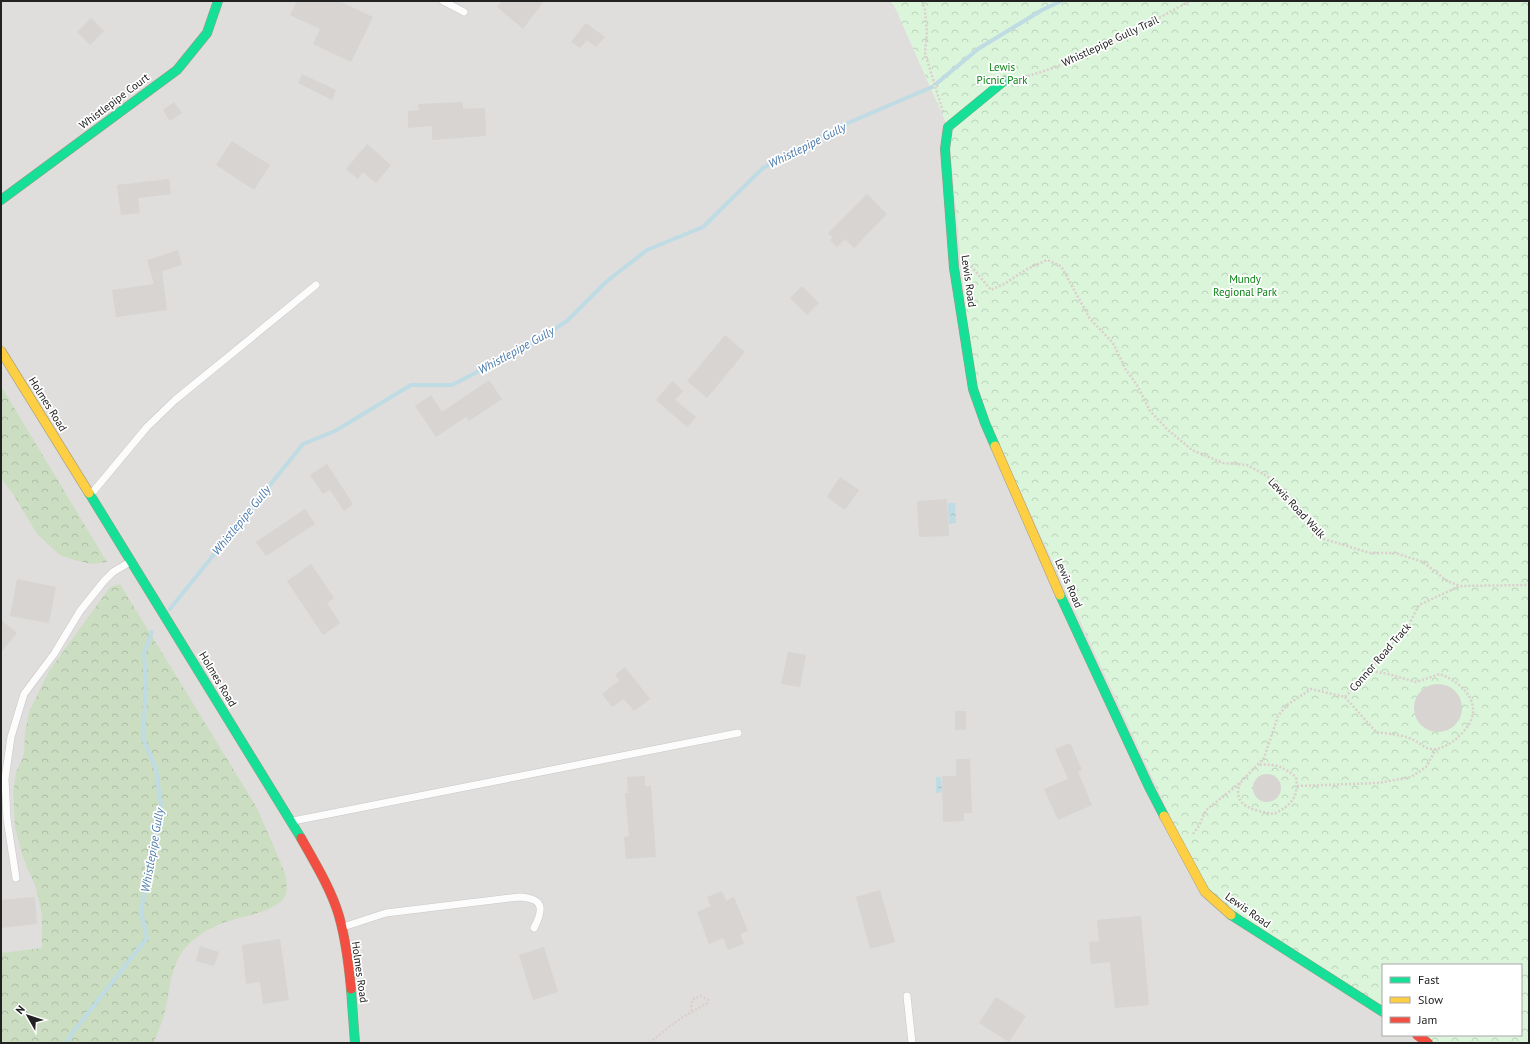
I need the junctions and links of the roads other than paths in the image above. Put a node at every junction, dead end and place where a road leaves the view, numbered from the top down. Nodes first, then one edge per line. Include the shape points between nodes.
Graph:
1 (218, 1) edge
2 (443, 1) edge
3 (464, 12) dead end
4 (1004, 82) road end
5 (1, 200) edge
6 (316, 285) dead end
7 (1, 351) edge
8 (90, 495) junction
9 (132, 561) junction
10 (738, 733) dead end
11 (291, 821) junction
12 (16, 878) dead end
13 (341, 928) junction
14 (534, 928) dead end
15 (907, 996) dead end
16 (1382, 1011) edge
17 (1418, 1036) edge
18 (355, 1043) edge
19 (912, 1043) edge
20 (1428, 1043) edge

1 - 5 street, Whistlepipe Court via 207,33 177,70
2 - 3 lane
4 - 16 street, Lewis Road via 948,127 945,149 954,268 973,389 985,423 1149,787 1205,892 1226,912
6 - 8 lane via 175,400 147,427
7 - 8 street, Holmes Road
8 - 9 street, Holmes Road
9 - 11 street, Holmes Road
9 - 12 lane via 113,572 104,581 80,611 54,654 24,694 12,737 5,799
10 - 11 lane
11 - 13 street, Holmes Road via 321,874 339,916
13 - 14 lane via 386,912 519,897 530,897 540,906 541,911
13 - 18 street, Holmes Road via 349,969
15 - 19 lane
17 - 20 street

